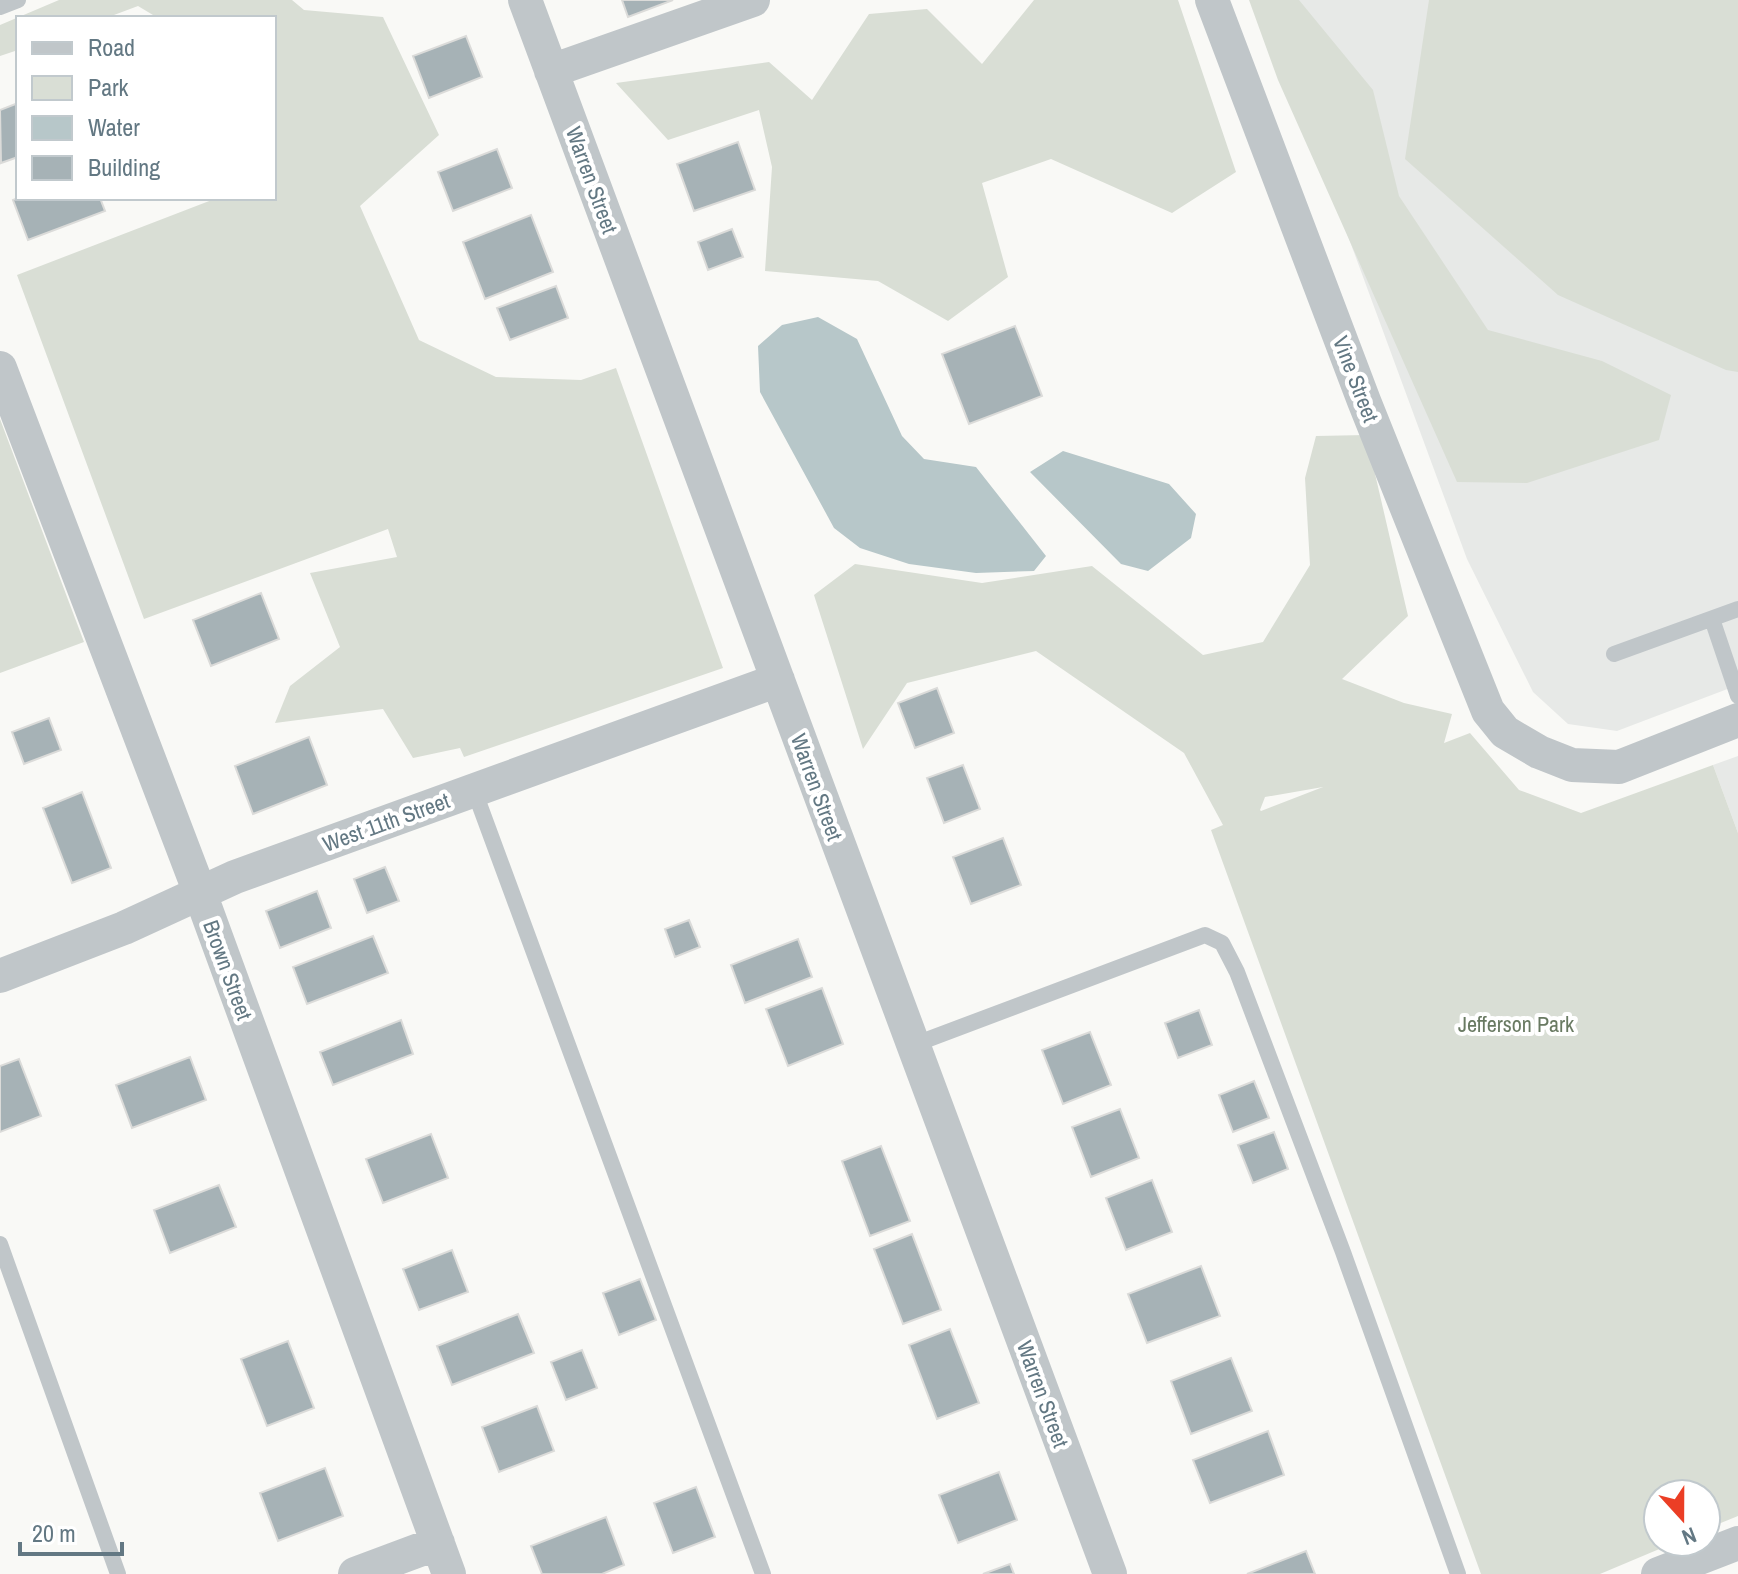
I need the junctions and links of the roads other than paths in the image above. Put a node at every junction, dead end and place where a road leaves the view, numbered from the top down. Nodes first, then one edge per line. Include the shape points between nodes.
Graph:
1 (18, 0) edge
2 (525, 0) edge
3 (753, 0) edge
4 (1212, 0) edge
5 (0, 7) edge
6 (551, 71) junction
7 (0, 368) edge
8 (1738, 609) edge
9 (1712, 619) junction
10 (1614, 654) dead end
11 (778, 680) junction
12 (1738, 696) edge
13 (1738, 720) edge
14 (474, 790) junction
15 (200, 893) junction
16 (0, 976) edge
17 (913, 1045) junction
18 (0, 1244) edge
19 (1738, 1543) edge
20 (444, 1558) edge
21 (118, 1574) edge
22 (355, 1574) edge
23 (763, 1574) edge
24 (1110, 1574) edge
25 (1458, 1574) edge
26 (1658, 1574) edge

1 - 5 lane
2 - 6 street, Warren Street
3 - 6 street
4 - 13 street, Vine Street via 1488,711 1505,732 1572,765 1619,767
6 - 11 street, Warren Street
7 - 15 street, Brown Street
8 - 9 lane
9 - 10 lane
9 - 12 lane
11 - 14 street, West 11th Street
11 - 17 street, Warren Street
14 - 15 street, West 11th Street
14 - 23 lane
15 - 16 street, West 11th Street
15 - 20 street, Brown Street
17 - 24 street, Warren Street
17 - 25 lane via 1205,935 1222,943 1337,1237
18 - 21 lane
19 - 26 street
20 - 22 street

